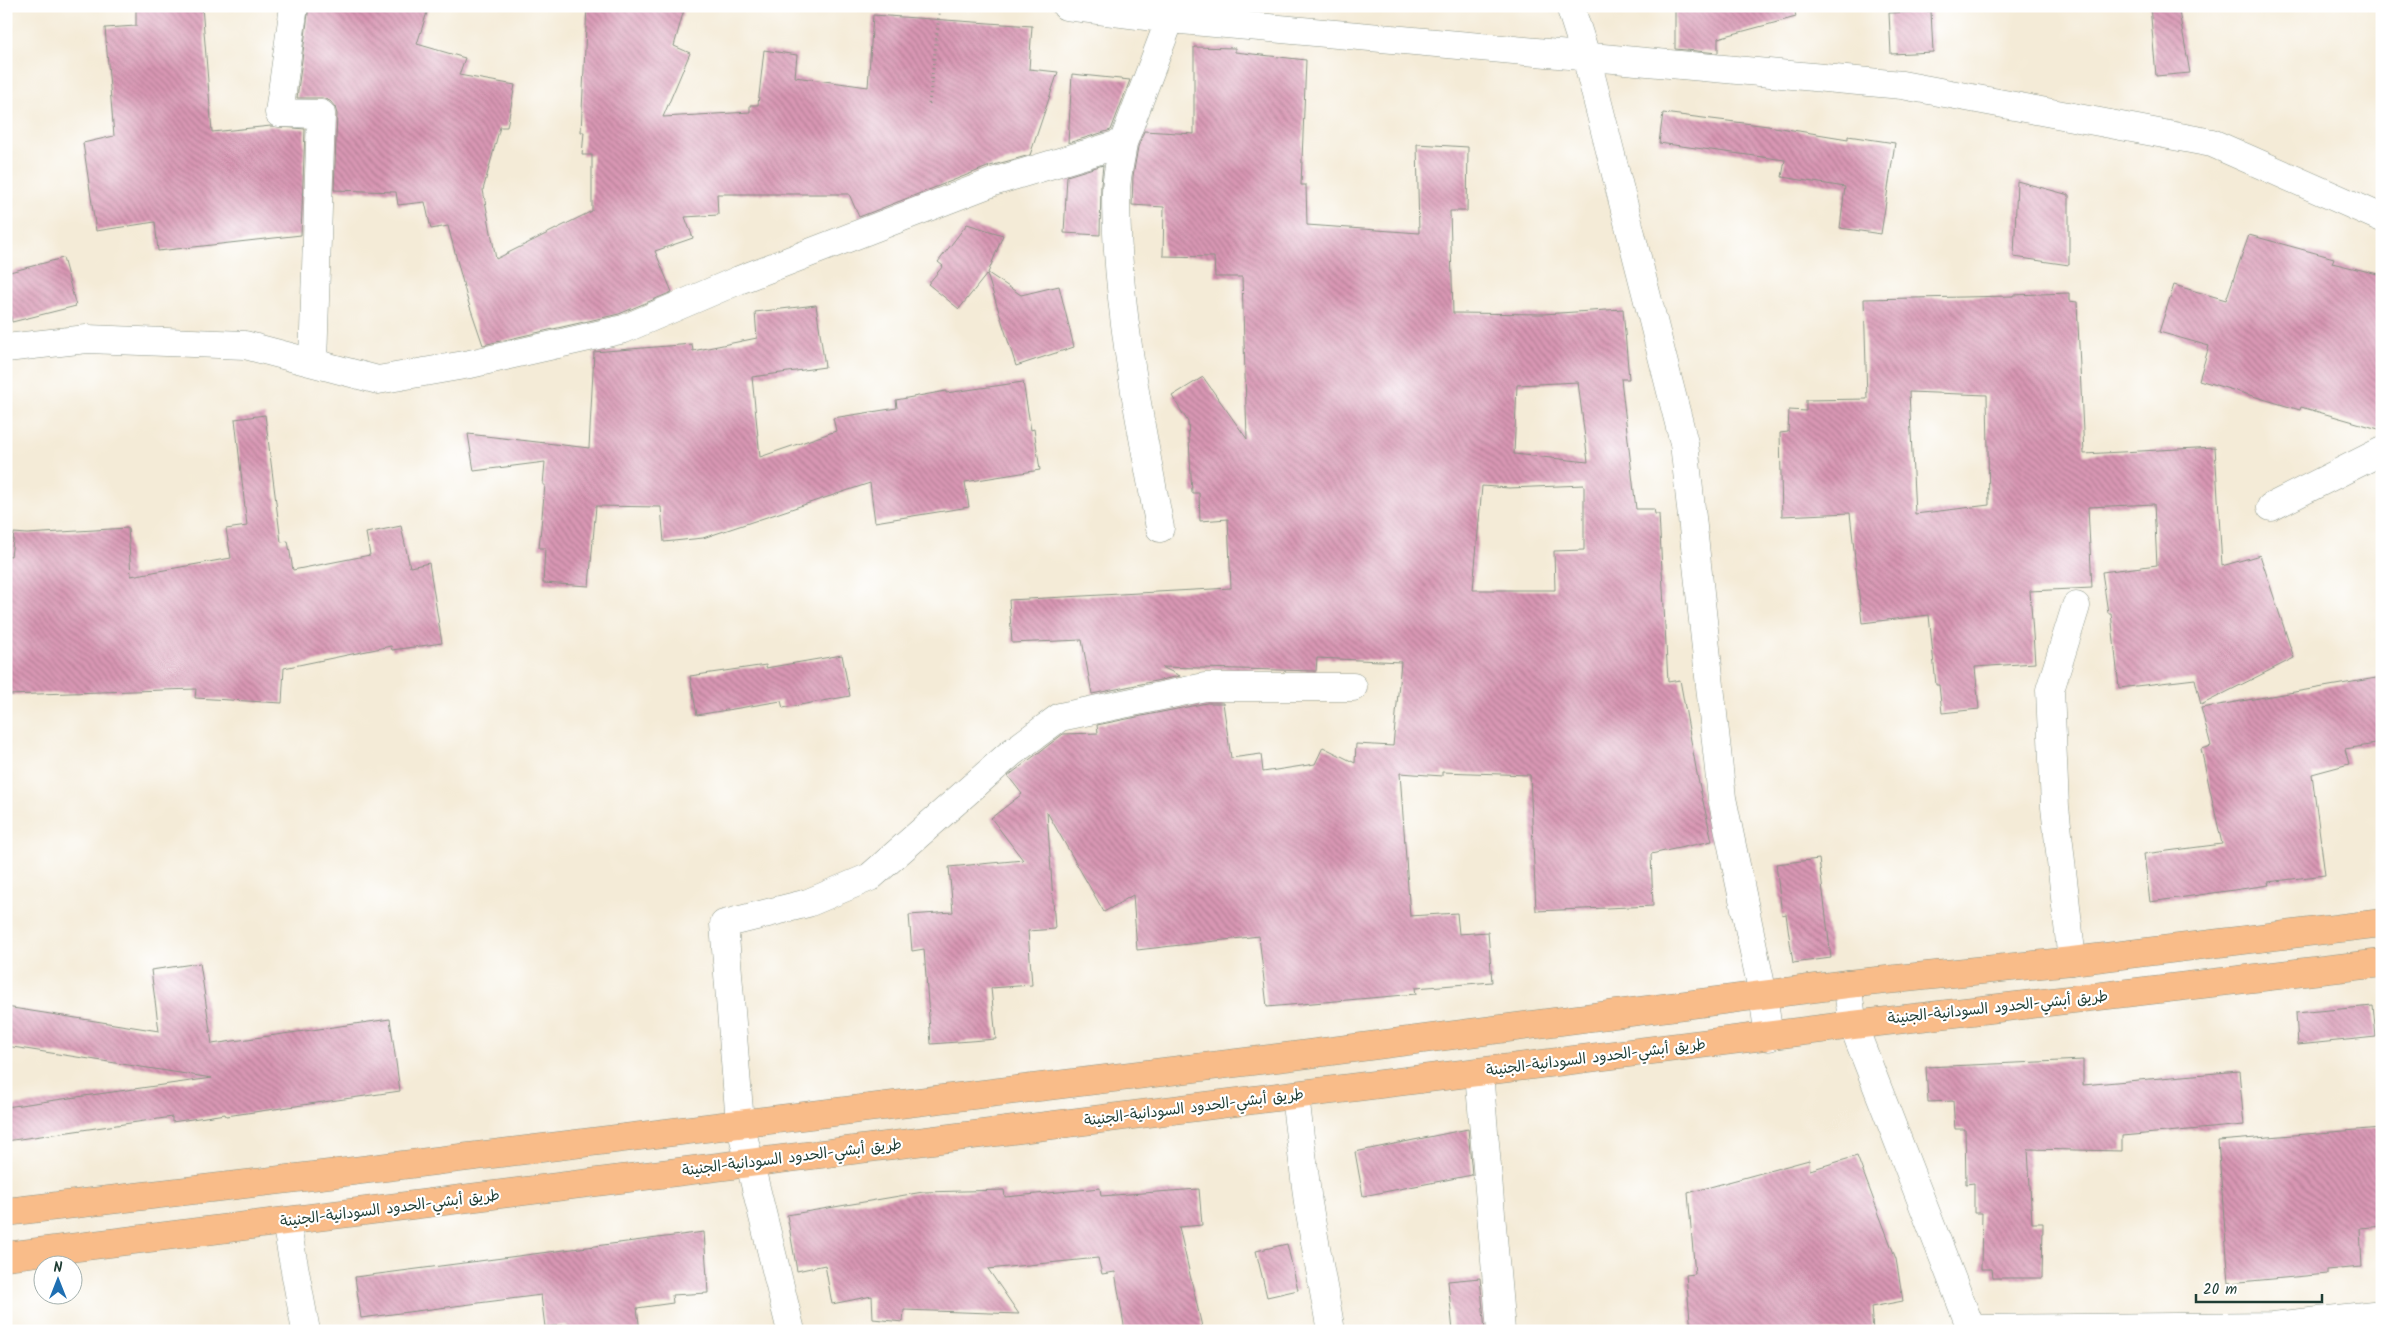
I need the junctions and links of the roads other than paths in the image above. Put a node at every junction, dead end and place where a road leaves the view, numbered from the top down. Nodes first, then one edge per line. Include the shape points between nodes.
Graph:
1 (294, 6) edge
2 (1066, 6) edge
3 (1570, 6) edge
4 (1215, 14) edge
5 (1170, 19) junction
6 (1586, 56) junction
7 (1123, 143) junction
8 (2382, 218) edge
9 (6, 348) edge
10 (313, 362) junction
11 (2382, 451) edge
12 (2271, 507) dead end
13 (1160, 528) dead end
14 (2076, 606) dead end
15 (1353, 686) dead end
16 (2382, 923) edge
17 (2072, 960) junction
18 (2382, 963) edge
19 (1847, 984) junction
20 (1763, 995) junction
21 (1853, 1025) junction
22 (1770, 1036) junction
23 (1479, 1073) junction
24 (1295, 1096) junction
25 (740, 1123) junction
26 (750, 1163) junction
27 (6, 1212) edge
28 (286, 1222) junction
29 (6, 1256) edge
30 (2382, 1314) edge
31 (1972, 1330) edge
32 (306, 1331) edge
33 (791, 1331) edge
34 (1331, 1331) edge
35 (1501, 1331) edge

1 - 10 street via 279,113 321,114
2 - 5 street
3 - 6 street
4 - 5 street
4 - 6 street
5 - 7 street
6 - 8 street via 1902,85 2212,143
6 - 20 street via 1684,442 1722,798
7 - 10 street via 996,181 739,280 624,329 470,364 378,380
7 - 13 street via 1116,191 1122,310
9 - 10 street via 87,339 154,340 245,345
11 - 12 street
14 - 17 street via 2050,690 2055,807
15 - 25 street via 1205,686 1060,717 1010,753 870,877 808,903 724,924
16 - 17 highway
17 - 19 highway
18 - 21 highway, طريق أبشي-الحدود السودانية-الجنينة
19 - 20 highway
19 - 21 street
20 - 22 street
20 - 25 highway
21 - 22 highway, طريق أبشي-الحدود السودانية-الجنينة
21 - 31 street
22 - 23 highway, طريق أبشي-الحدود السودانية-الجنينة
23 - 24 highway, طريق أبشي-الحدود السودانية-الجنينة
23 - 35 street
24 - 26 highway, طريق أبشي-الحدود السودانية-الجنينة
24 - 34 street via 1308,1203
25 - 26 street
25 - 27 highway
26 - 28 highway, طريق أبشي-الحدود السودانية-الجنينة
26 - 33 street
28 - 29 highway, طريق أبشي-الحدود السودانية-الجنينة
28 - 32 street
30 - 31 street via 2273,1326

